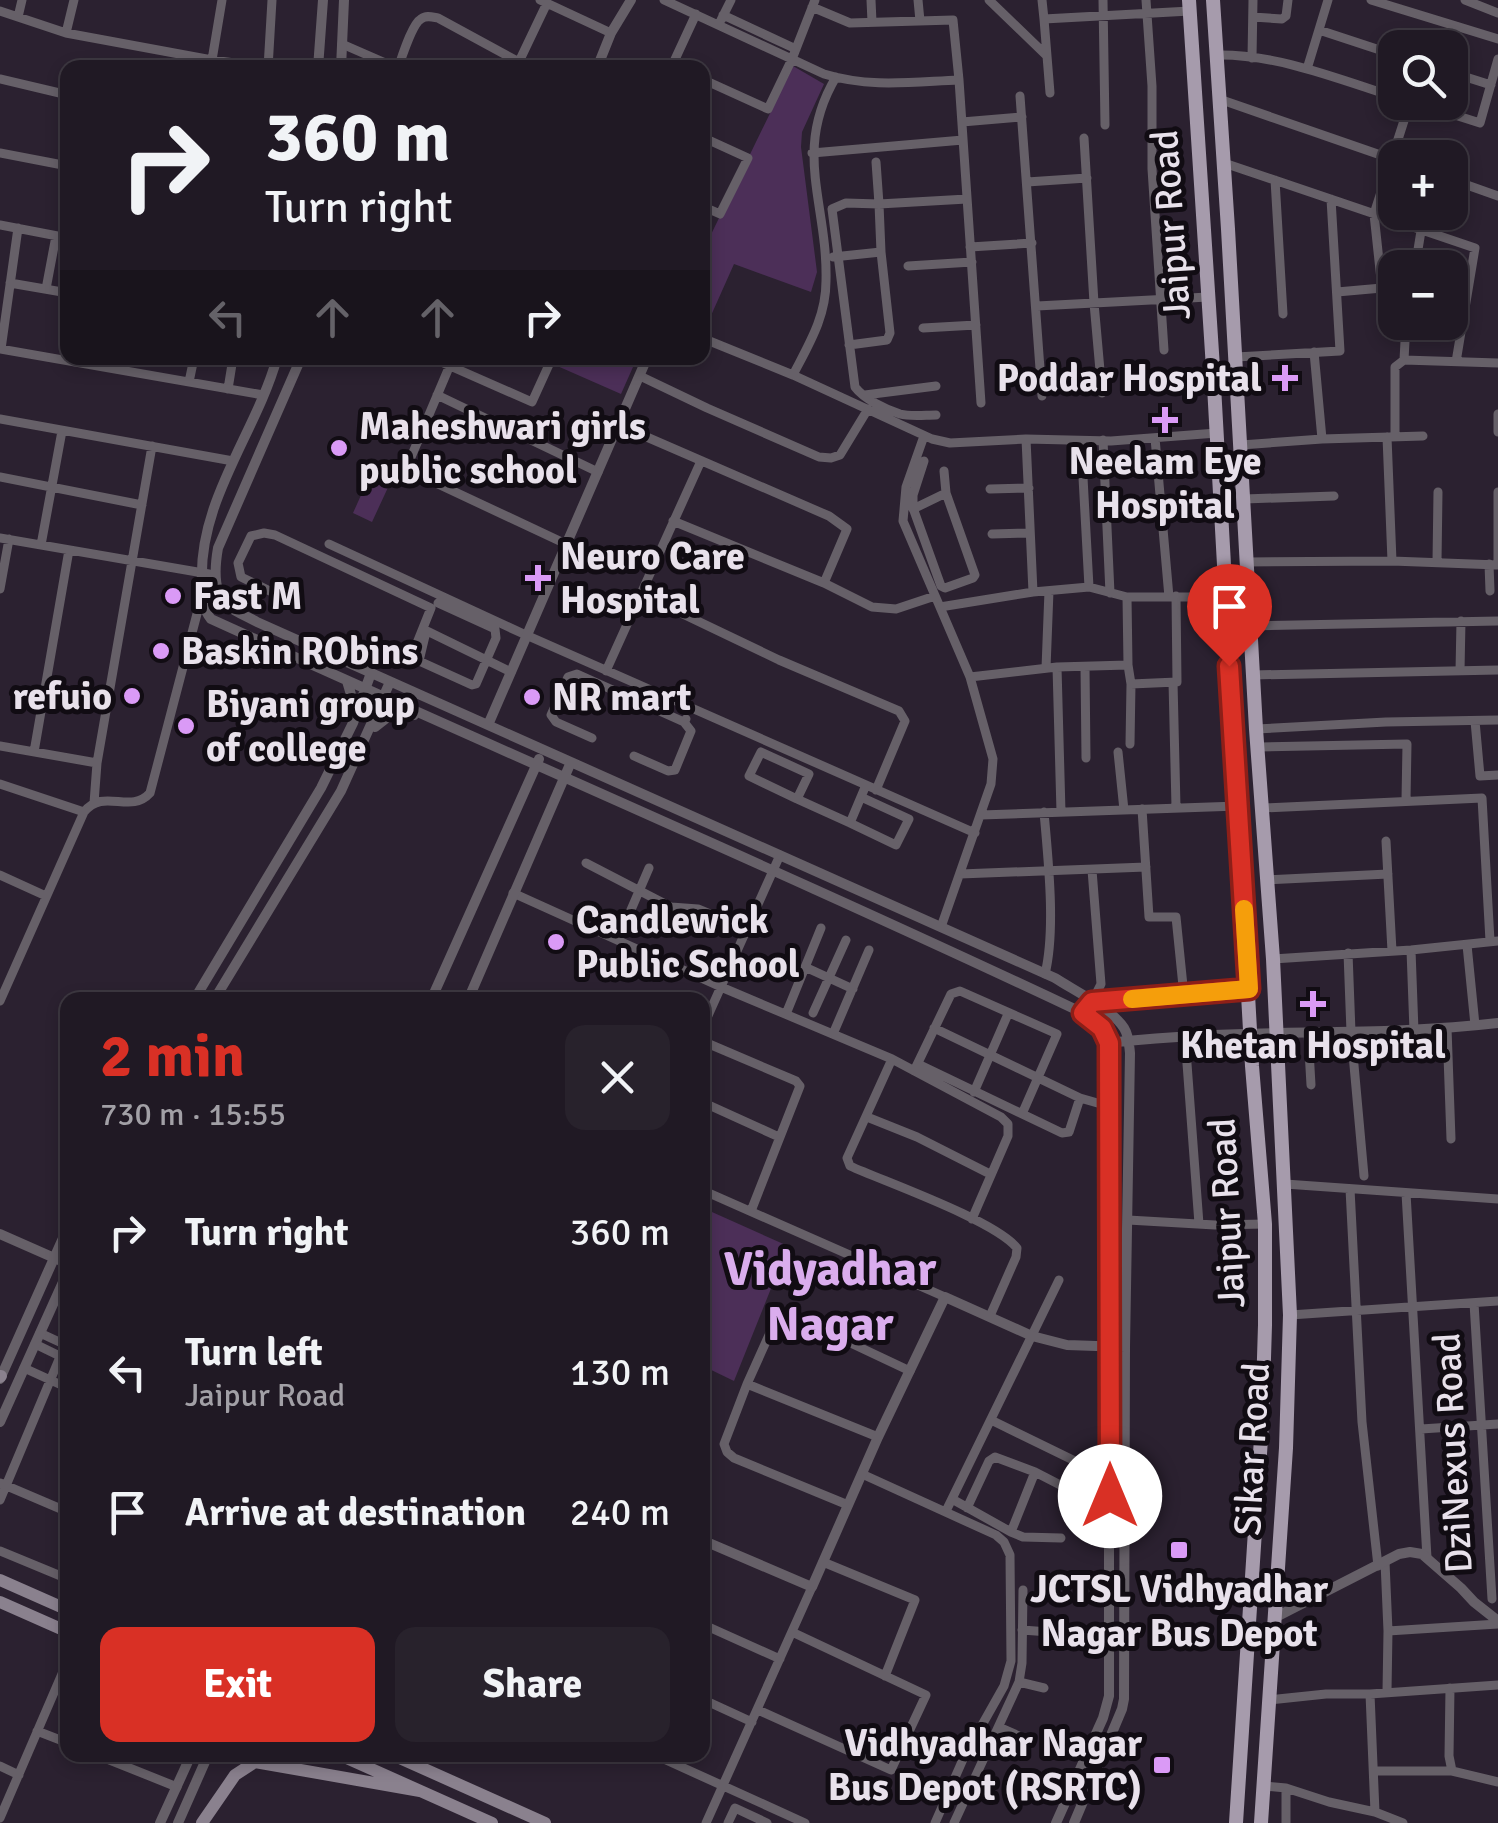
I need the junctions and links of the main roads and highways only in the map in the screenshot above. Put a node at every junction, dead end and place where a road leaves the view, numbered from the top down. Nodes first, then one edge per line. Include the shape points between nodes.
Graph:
1 (1213, 0) edge
2 (1189, 6) edge
3 (0, 1580) edge
4 (0, 1602) edge
5 (60, 1606) edge
6 (60, 1628) edge
7 (356, 1762) edge
8 (409, 1762) edge
9 (415, 1762) edge
10 (423, 1768) junction
11 (420, 1791) junction
12 (202, 1823) edge
13 (492, 1823) edge
14 (546, 1823) edge
15 (1236, 1823) edge
16 (1262, 1823) edge

1 - 16 main road, Sikar Road via 1290,1315
2 - 15 main road, Jaipur Road via 1265,1224 1262,1423
3 - 5 main road
4 - 6 main road
7 - 11 main road
8 - 10 main road
9 - 10 main road
10 - 14 main road
11 - 12 main road via 256,1762 235,1775
11 - 13 main road

